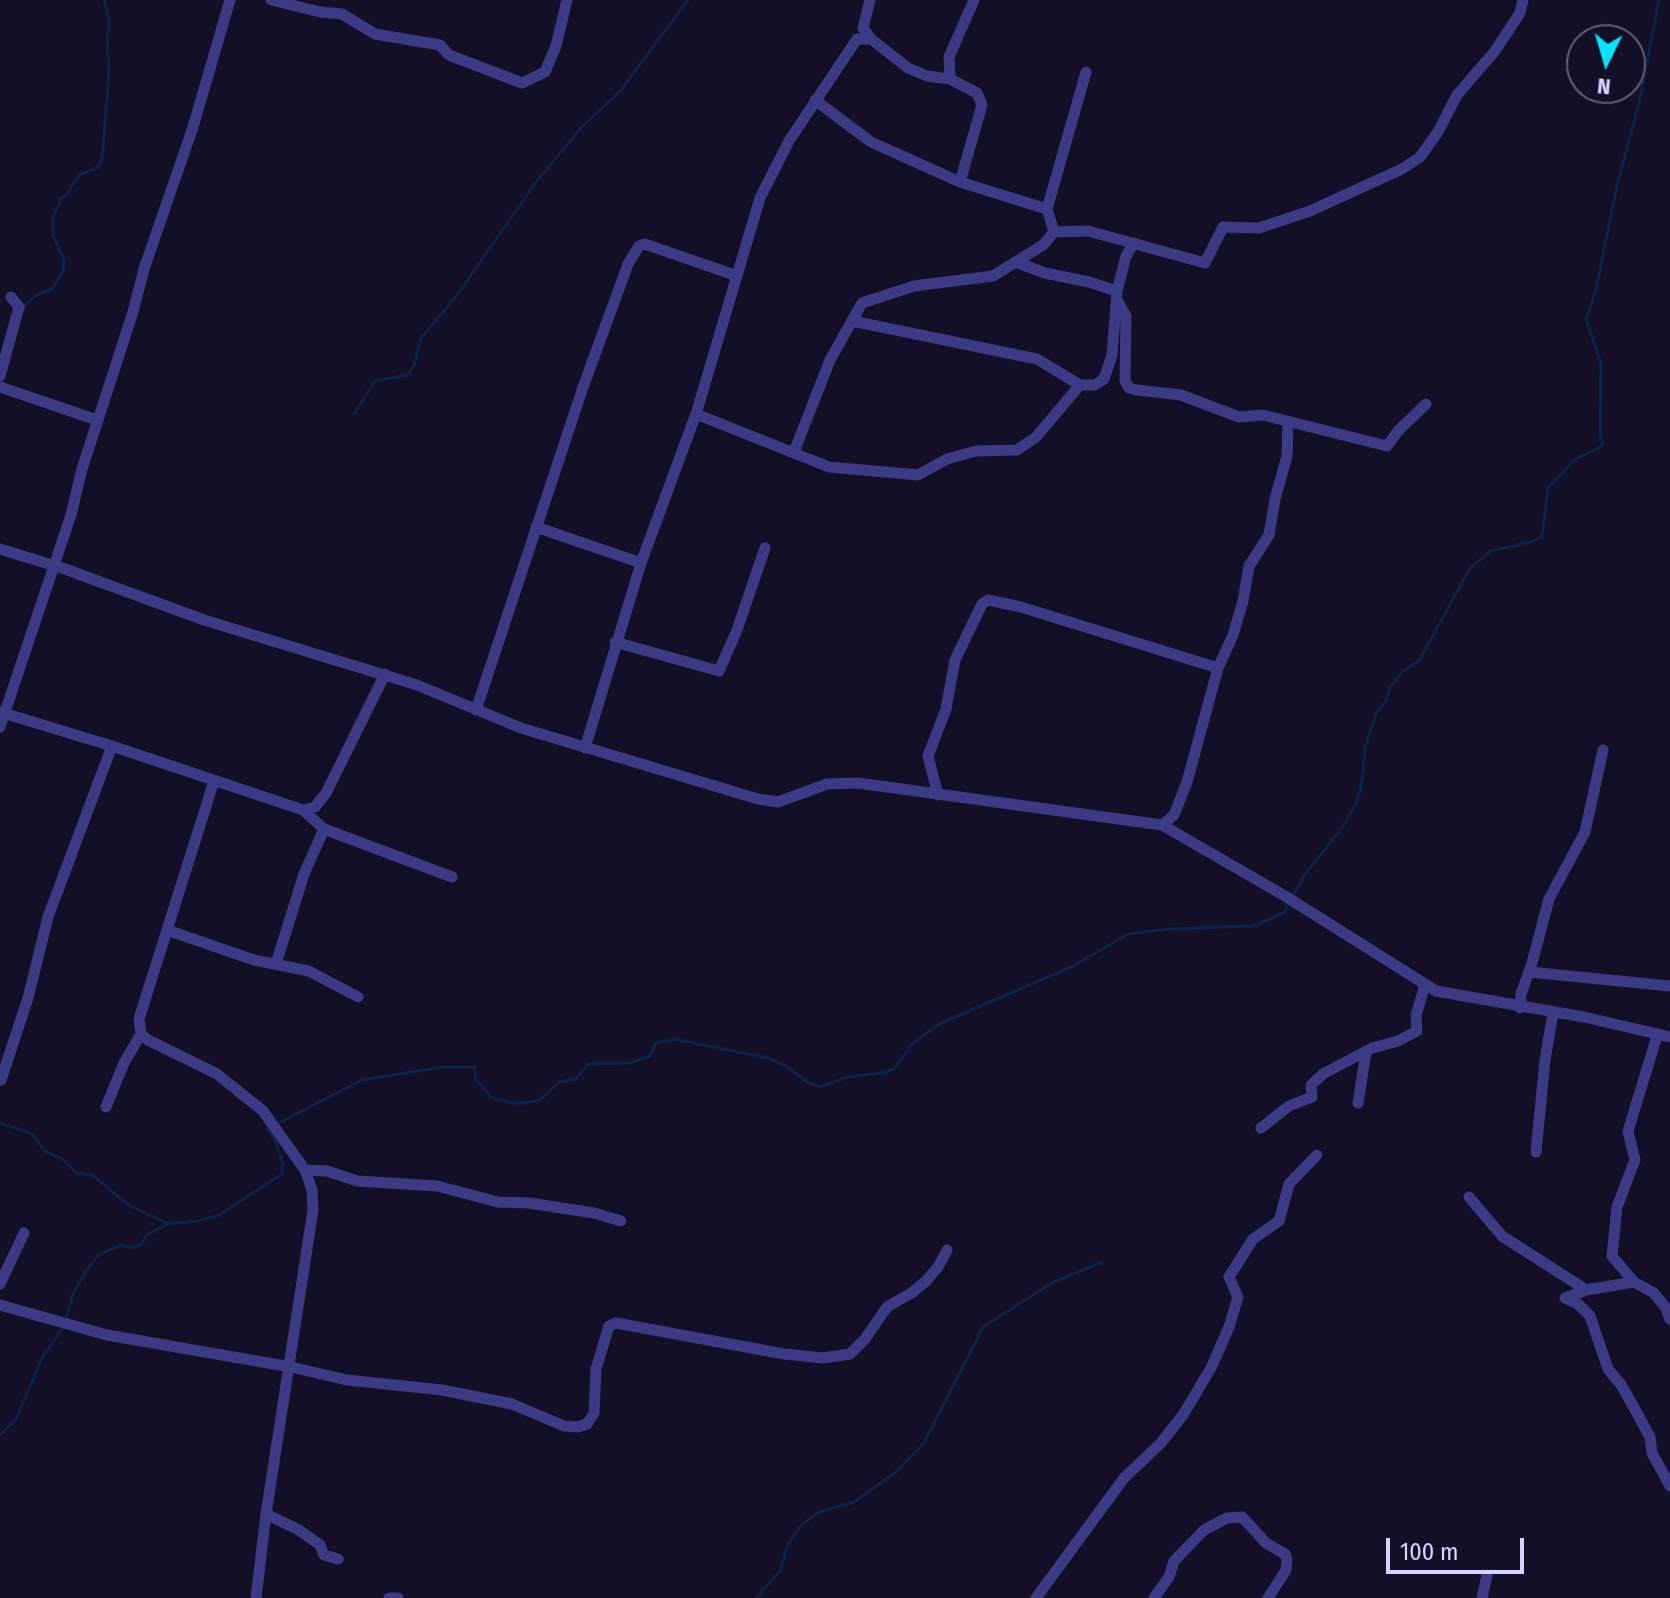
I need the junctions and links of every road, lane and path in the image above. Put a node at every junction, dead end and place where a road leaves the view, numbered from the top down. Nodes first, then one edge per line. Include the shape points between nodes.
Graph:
1 (230, 0) edge
2 (271, 0) edge
3 (567, 0) edge
4 (870, 0) edge
5 (974, 0) edge
6 (1523, 0) edge
7 (863, 28) junction
8 (857, 39) junction
9 (871, 39) junction
10 (1086, 72) dead end
11 (950, 79) junction
12 (815, 100) junction
13 (960, 182) junction
14 (1047, 209) junction
15 (1054, 232) junction
16 (1134, 243) junction
17 (1018, 263) junction
18 (737, 276) junction
19 (1117, 295) junction
20 (11, 297) dead end
21 (852, 321) junction
22 (0, 376) edge
23 (1080, 385) junction
24 (0, 387) edge
25 (1426, 404) dead end
26 (696, 414) junction
27 (97, 420) junction
28 (1288, 422) junction
29 (794, 452) junction
30 (536, 527) junction
31 (765, 548) dead end
32 (0, 549) edge
33 (641, 563) junction
34 (53, 565) junction
35 (615, 642) junction
36 (1218, 668) junction
37 (385, 674) junction
38 (476, 710) junction
39 (2, 712) edge
40 (0, 727) edge
41 (112, 746) junction
42 (585, 748) junction
43 (1603, 750) dead end
44 (214, 781) junction
45 (938, 795) junction
46 (303, 810) junction
47 (1162, 825) junction
48 (324, 829) junction
49 (452, 877) dead end
50 (167, 930) junction
51 (276, 964) junction
52 (1529, 972) junction
53 (1425, 985) junction
54 (1670, 986) edge
55 (358, 997) dead end
56 (1520, 1008) junction
57 (1553, 1013) junction
58 (141, 1034) junction
59 (1657, 1036) junction
60 (1670, 1037) edge
61 (1366, 1052) junction
62 (1, 1080) edge
63 (1358, 1103) dead end
64 (106, 1107) dead end
65 (1261, 1128) dead end
66 (1536, 1152) dead end
67 (1317, 1155) dead end
68 (305, 1170) junction
69 (1469, 1197) dead end
70 (621, 1221) dead end
71 (24, 1233) dead end
72 (947, 1250) dead end
73 (1634, 1282) junction
74 (0, 1284) edge
75 (1586, 1290) junction
76 (0, 1305) edge
77 (1670, 1319) edge
78 (291, 1367) junction
79 (1670, 1486) edge
80 (266, 1514) junction
81 (338, 1559) dead end
82 (1487, 1575) dead end
83 (256, 1598) edge
84 (389, 1598) edge
85 (398, 1598) edge
86 (1036, 1598) edge
87 (1154, 1598) edge
88 (1268, 1598) edge
89 (1482, 1598) edge

1 - 27 street
2 - 3 street via 342,14 375,34 440,45 449,55 522,83 545,72
4 - 7 street
5 - 11 street via 949,57
6 - 16 street via 1520,13 1457,95 1438,132 1420,157 1402,169 1259,228 1223,227 1205,263
7 - 8 street
7 - 9 street
8 - 9 street
8 - 12 street
9 - 11 street via 908,68
10 - 14 street
11 - 13 street via 977,93 982,105
12 - 13 street via 871,142
12 - 18 street via 760,198
13 - 14 street
14 - 15 street
15 - 16 street via 1088,231
15 - 17 street
16 - 19 street
17 - 19 street
17 - 21 street via 993,276 914,286 862,303
18 - 26 street
18 - 30 street via 639,246 628,264
19 - 23 street via 1112,355 1104,379
19 - 28 street via 1126,316 1129,388 1181,395 1239,417 1263,415
20 - 22 street via 19,307
21 - 23 street via 1037,359
21 - 29 street via 830,360
23 - 29 street via 1036,437 1017,450 976,451 918,475 829,467
24 - 27 street
25 - 28 street via 1387,446
26 - 29 street
26 - 33 street
27 - 34 street
28 - 36 street via 1287,456 1269,535 1249,566 1233,635
30 - 33 street
30 - 38 street
31 - 35 street via 719,671
32 - 34 street
33 - 35 street
34 - 37 street via 204,620
34 - 39 street
35 - 42 street
36 - 45 street via 988,600 955,660 946,709 928,756
36 - 47 street via 1187,782 1174,815
37 - 38 street
37 - 46 street via 326,793 315,807
38 - 42 street
39 - 40 street
39 - 41 street
41 - 44 street
41 - 62 street via 48,917
42 - 45 street via 778,802 827,784 858,783
43 - 52 street via 1585,832 1549,899
44 - 46 street
44 - 50 street
45 - 47 street
46 - 48 street
47 - 53 street
48 - 49 street
48 - 51 street
50 - 51 street
50 - 58 street via 139,1019
51 - 55 street via 309,971
52 - 54 street
52 - 56 street
53 - 56 street
53 - 61 street via 1417,1031
56 - 57 street
57 - 59 street
57 - 66 street
58 - 64 street
58 - 68 street via 217,1074 263,1111
59 - 60 street
59 - 73 street via 1628,1131 1635,1160 1617,1207 1613,1243 1612,1256
61 - 63 street
61 - 65 street via 1323,1074 1311,1085 1312,1097 1289,1106
67 - 86 street via 1289,1184 1279,1221 1253,1239 1229,1277 1238,1297 1229,1327 1183,1415 1124,1478
68 - 70 street via 357,1181 437,1186 498,1202
68 - 78 street via 313,1210
69 - 75 street via 1502,1236
71 - 74 street
72 - 78 street via 926,1281 887,1307 850,1354 784,1354 612,1324 596,1369 594,1413 578,1427 512,1404
73 - 75 street
73 - 77 street via 1654,1293
75 - 79 street via 1565,1298 1590,1316 1608,1369 1650,1437 1652,1453
76 - 78 street via 107,1335
78 - 80 street
80 - 81 street via 299,1530 320,1545 324,1555
80 - 83 street
82 - 89 street
84 - 85 street
87 - 88 street via 1174,1561 1204,1530 1242,1517 1287,1560

